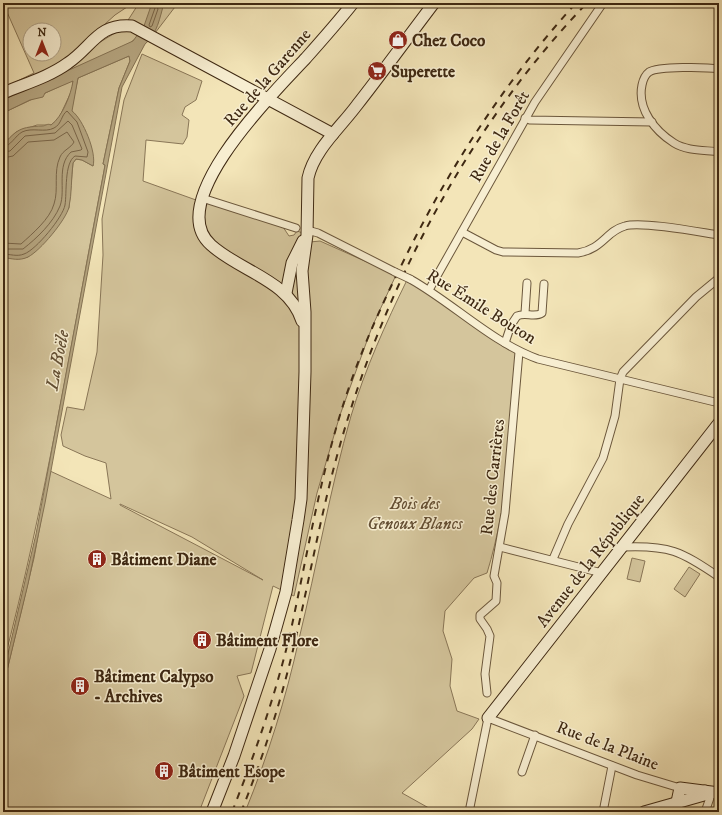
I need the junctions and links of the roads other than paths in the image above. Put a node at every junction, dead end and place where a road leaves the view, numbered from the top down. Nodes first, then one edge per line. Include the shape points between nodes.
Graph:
1 (353, 3) edge
2 (434, 3) edge
3 (602, 3) edge
4 (719, 69) edge
5 (3, 93) edge
6 (267, 98) junction
7 (526, 118) junction
8 (652, 122) junction
9 (333, 134) junction
10 (719, 152) edge
11 (202, 198) junction
12 (303, 231) junction
13 (462, 232) junction
14 (719, 235) edge
15 (719, 278) edge
16 (527, 282) dead end
17 (544, 284) dead end
18 (303, 288) junction
19 (429, 290) junction
20 (287, 295) junction
21 (526, 313) junction
22 (305, 333) junction
23 (505, 343) junction
24 (519, 352) junction
25 (620, 379) junction
26 (719, 404) edge
27 (719, 423) edge
28 (500, 547) junction
29 (623, 547) junction
30 (553, 559) junction
31 (602, 573) junction
32 (719, 577) edge
33 (487, 693) dead end
34 (488, 718) junction
35 (535, 735) junction
36 (612, 766) junction
37 (522, 772) dead end
38 (680, 788) junction
39 (712, 792) edge
40 (677, 802) junction
41 (212, 812) edge
42 (469, 812) edge
43 (603, 812) edge
44 (644, 812) edge
45 (705, 812) edge

1 - 6 main road, Rue de la Garenne
2 - 9 main road
3 - 7 street, Rue de la Forêt
4 - 8 street via 695,67 648,72 642,83 641,98
5 - 6 main road via 69,63 106,29 132,26
6 - 9 main road
6 - 11 main road, Rue de la Garenne via 226,152
7 - 8 street
7 - 13 street, Rue de la Forêt
8 - 10 street via 675,143 691,149
9 - 12 main road via 314,160 310,170
11 - 12 street
11 - 20 main road, Rue de la Garenne via 199,220 206,240 217,250
12 - 18 main road
12 - 19 street, Rue Émile Bouton, bridge via 318,233
12 - 20 main road via 292,263
13 - 14 street via 503,252 571,253 589,252 618,229 635,224
13 - 19 street, Rue de la Forêt
15 - 25 street via 696,297 628,366
16 - 21 street
17 - 21 street via 542,313
18 - 20 main road
18 - 22 main road
19 - 23 street, Rue Émile Bouton
20 - 22 main road, Rue de la Garenne via 300,315
21 - 23 street via 514,320
22 - 41 main road via 301,498 286,592 253,704
23 - 24 street, Rue Émile Bouton
24 - 25 street, Rue Émile Bouton
24 - 28 street, Rue des Carrières
25 - 26 street, Rue Émile Bouton
25 - 30 street via 603,458 568,524
27 - 29 main road, Avenue de la République
28 - 30 street, Rue des Carrières
28 - 33 street via 494,576 497,584 496,601 480,615 490,636 485,674
29 - 31 main road, Avenue de la République
29 - 32 street via 676,551
30 - 31 street, Rue des Carrières
31 - 34 main road, Avenue de la République
34 - 35 street, Rue de la Plaine
34 - 42 street
35 - 36 street, Rue de la Plaine
35 - 37 street
36 - 38 street, Rue de la Plaine
36 - 43 street
38 - 39 main road, Rue de la Plaine
38 - 40 main road
39 - 40 main road
39 - 45 street
40 - 44 main road

